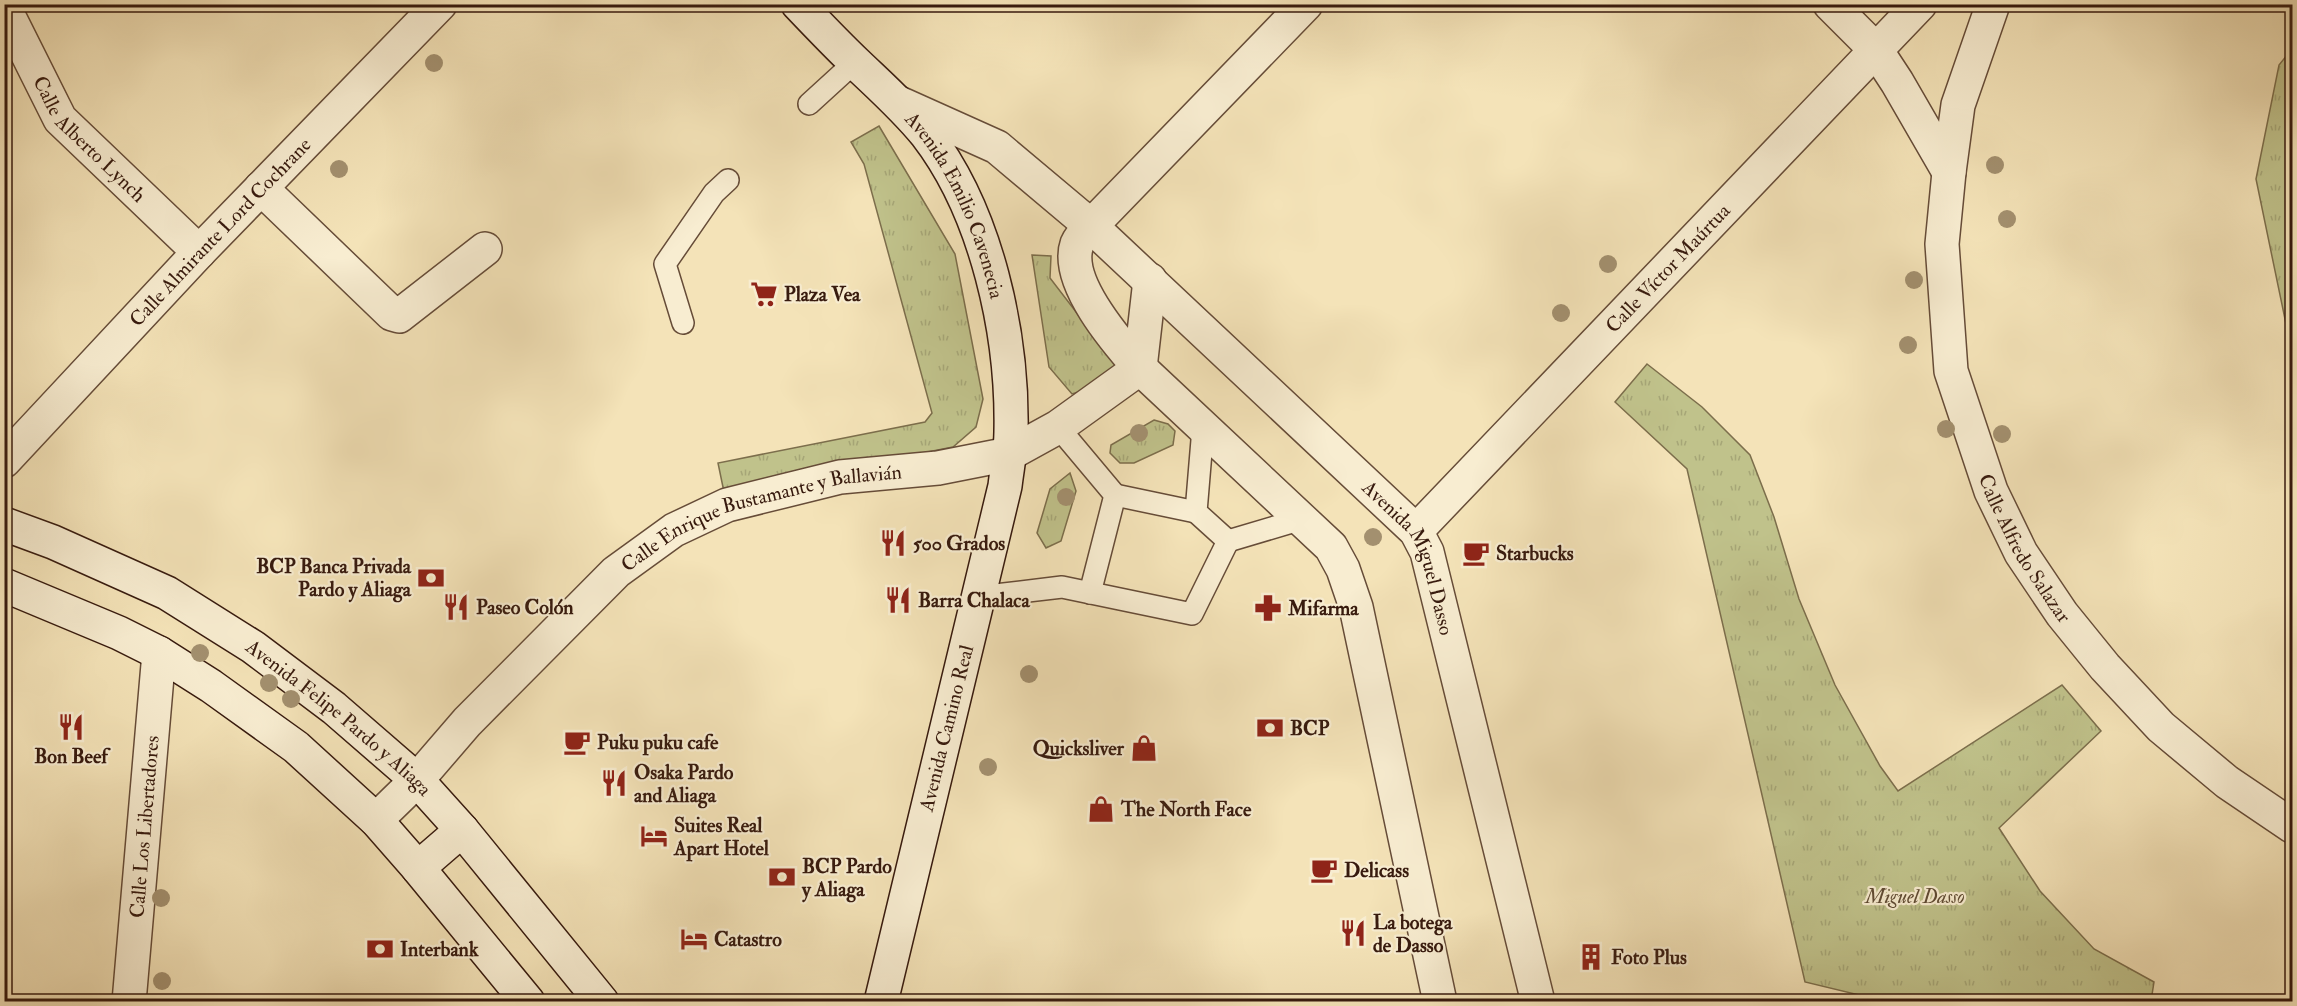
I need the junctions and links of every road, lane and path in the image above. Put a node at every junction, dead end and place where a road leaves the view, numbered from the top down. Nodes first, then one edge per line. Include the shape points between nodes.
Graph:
1 (440, 4) edge
2 (798, 4) edge
3 (1306, 4) edge
4 (1830, 4) edge
5 (1920, 4) edge
6 (1994, 4) edge
7 (4, 7) edge
8 (1876, 50) junction
9 (855, 62) junction
10 (899, 103) junction
11 (809, 104) dead end
12 (1949, 172) junction
13 (728, 180) dead end
14 (261, 188) junction
15 (1091, 226) junction
16 (485, 249) dead end
17 (199, 252) junction
18 (1150, 280) junction
19 (683, 323) dead end
20 (1140, 368) junction
21 (1058, 427) junction
22 (1203, 428) junction
23 (1009, 454) junction
24 (4, 461) edge
25 (1115, 495) junction
26 (1196, 512) junction
27 (1302, 519) junction
28 (4, 524) edge
29 (1416, 531) junction
30 (1228, 541) junction
31 (4, 585) edge
32 (1090, 593) junction
33 (978, 597) junction
34 (159, 653) junction
35 (417, 780) junction
36 (376, 820) junction
37 (2292, 826) edge
38 (462, 830) junction
39 (418, 868) junction
40 (520, 999) edge
41 (129, 1002) edge
42 (602, 1002) edge
43 (881, 1002) edge
44 (1440, 1002) edge
45 (1538, 1002) edge

1 - 14 street, Calle Almirante Lord Cochrane
2 - 9 street, Avenida Emilio Cavenecia
3 - 15 street
4 - 8 street
5 - 8 street, Calle Víctor Maúrtua
6 - 12 street, Calle Alfredo Salazar via 1958,105
7 - 17 street, Calle Alberto Lynch via 60,119
8 - 12 street
8 - 29 street, Calle Víctor Maúrtua
9 - 10 street, Avenida Emilio Cavenecia
9 - 11 lane
10 - 15 street, Avenida Miguel Dasso via 997,147
10 - 23 street, Avenida Emilio Cavenecia via 941,157 984,248 1005,344 1011,414
12 - 37 street, Calle Alfredo Salazar via 1942,244 1951,370 1991,491 2021,553 2062,614 2161,727 2227,782
13 - 19 lane via 714,193 665,264
14 - 16 street via 392,314 399,316
14 - 17 street, Calle Almirante Lord Cochrane
15 - 18 street, Avenida Miguel Dasso
15 - 20 street via 1077,245 1077,271 1106,325
17 - 24 street, Calle Almirante Lord Cochrane
18 - 20 street
18 - 29 street, Avenida Miguel Dasso
20 - 21 street, Calle Enrique Bustamante y Ballavián
20 - 22 street
21 - 23 street, Calle Enrique Bustamante y Ballavián
21 - 25 lane
22 - 26 lane
22 - 27 street
23 - 33 street, Avenida Camino Real
23 - 35 street, Calle Enrique Bustamante y Ballavián via 938,468 840,477 727,505 674,530 616,572 467,722
25 - 26 lane
25 - 32 lane
26 - 30 lane
27 - 30 lane
27 - 44 street via 1331,547 1356,607
28 - 35 street, Avenida Felipe Pardo y Aliaga via 167,593 208,618 334,708
29 - 45 street, Avenida Miguel Dasso via 1428,552
30 - 32 lane via 1192,614
31 - 34 street
32 - 33 lane via 1062,587
33 - 43 street, Avenida Camino Real
34 - 36 street via 296,747
34 - 41 street, Calle Los Libertadores
35 - 36 street, Calle Enrique Bustamante y Ballavián
35 - 38 street, Avenida Felipe Pardo y Aliaga
36 - 39 street
38 - 39 street
38 - 42 street, Avenida Felipe Pardo y Aliaga
39 - 40 street

